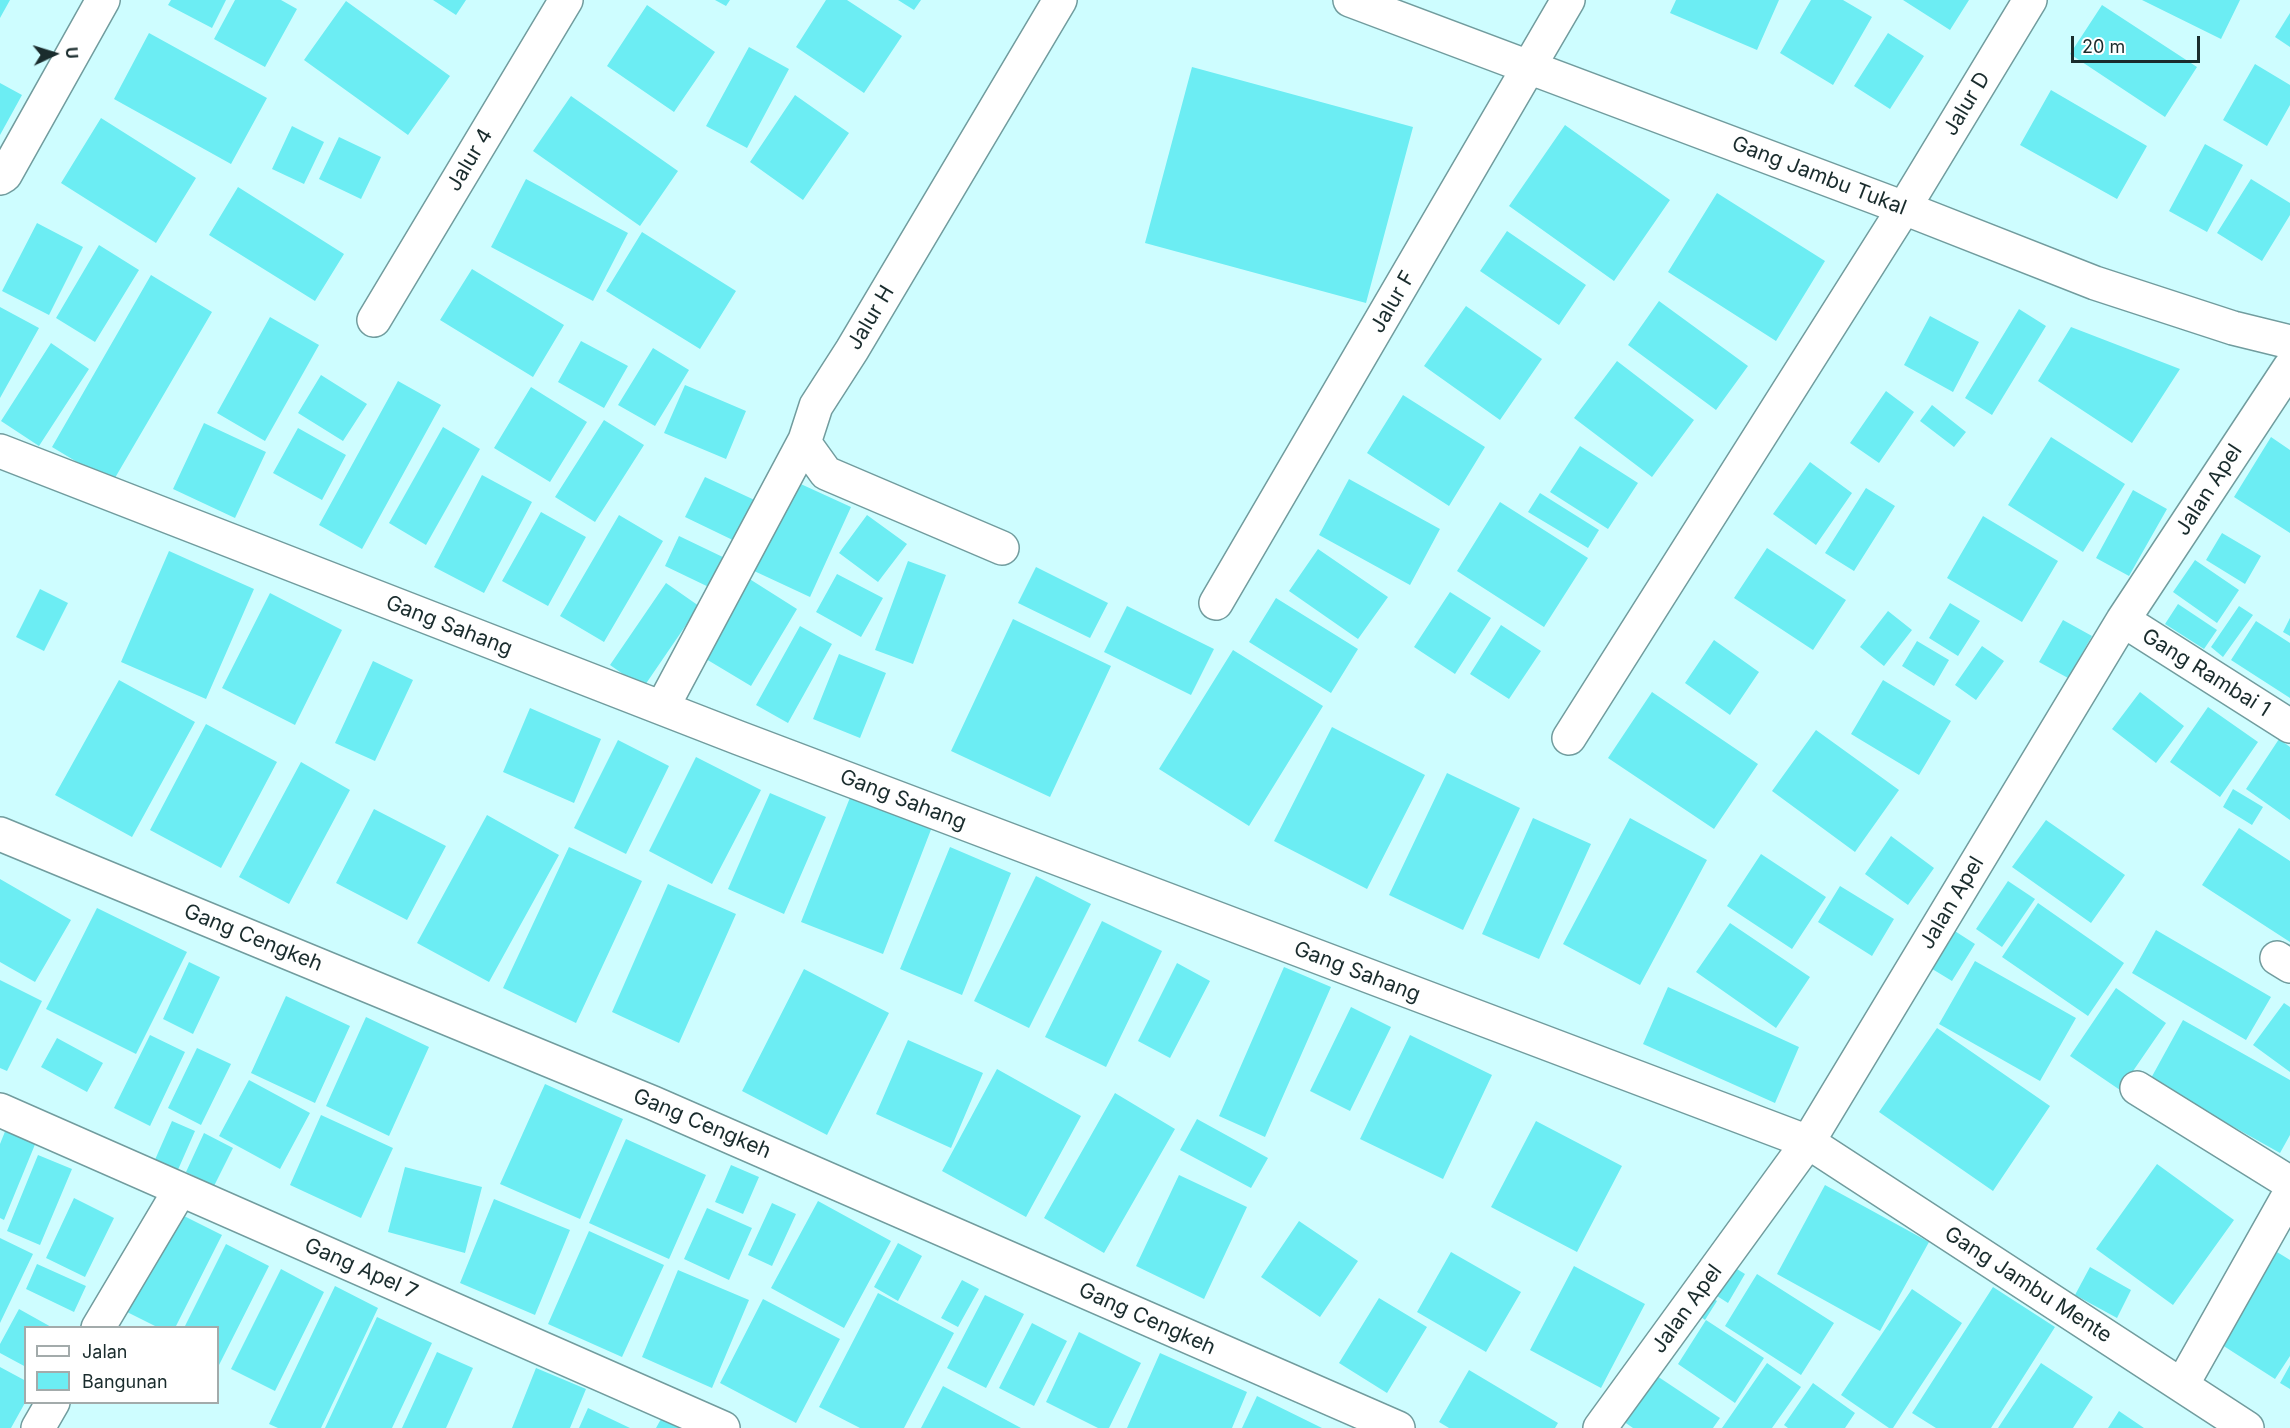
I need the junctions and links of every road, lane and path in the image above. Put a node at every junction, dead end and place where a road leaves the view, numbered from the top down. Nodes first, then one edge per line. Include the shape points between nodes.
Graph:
1 (103, 0) edge
2 (566, 0) edge
3 (1060, 0) edge
4 (1350, 0) edge
5 (1568, 0) edge
6 (2030, 0) edge
7 (1530, 68) junction
8 (0, 178) edge
9 (1904, 208) junction
10 (374, 320) dead end
11 (2290, 342) edge
12 (2290, 366) edge
13 (805, 440) junction
14 (0, 451) edge
15 (1002, 548) dead end
16 (1216, 603) dead end
17 (2122, 620) junction
18 (662, 708) junction
19 (2290, 726) edge
20 (1569, 738) dead end
21 (0, 834) edge
22 (2137, 1088) dead end
23 (0, 1110) edge
24 (1808, 1142) junction
25 (2290, 1183) edge
26 (180, 1190) junction
27 (2290, 1193) edge
28 (99, 1326) edge
29 (2182, 1385) junction
30 (52, 1404) edge
31 (1604, 1427) edge
32 (38, 1428) edge
33 (723, 1428) edge
34 (1398, 1428) edge
35 (2247, 1428) edge

1 - 8 street
2 - 10 street, Jalur 4
3 - 13 street, Jalur H via 816,406
4 - 7 street, Gang Jambu Tukal
5 - 7 street, Jalur F
6 - 9 street, Jalur D
7 - 9 street, Gang Jambu Tukal
7 - 16 street, Jalur F
9 - 11 street, Gang Jambu Tukal via 2095,283 2233,328
9 - 20 street, Jalur D
12 - 17 street, Jalan Apel
13 - 15 street via 826,473
13 - 18 street, Jalur H
14 - 18 street, Gang Sahang
17 - 19 street, Gang Rambai 1
17 - 24 street, Jalan Apel
18 - 24 street, Gang Sahang
21 - 34 street, Gang Cengkeh via 653,1103
22 - 25 street
23 - 26 street, Gang Apel 7
24 - 29 street, Gang Jambu Mente
24 - 31 street, Jalan Apel
26 - 28 street
26 - 33 street, Gang Apel 7
27 - 29 street
29 - 35 street, Gang Jambu Mente
30 - 32 street

